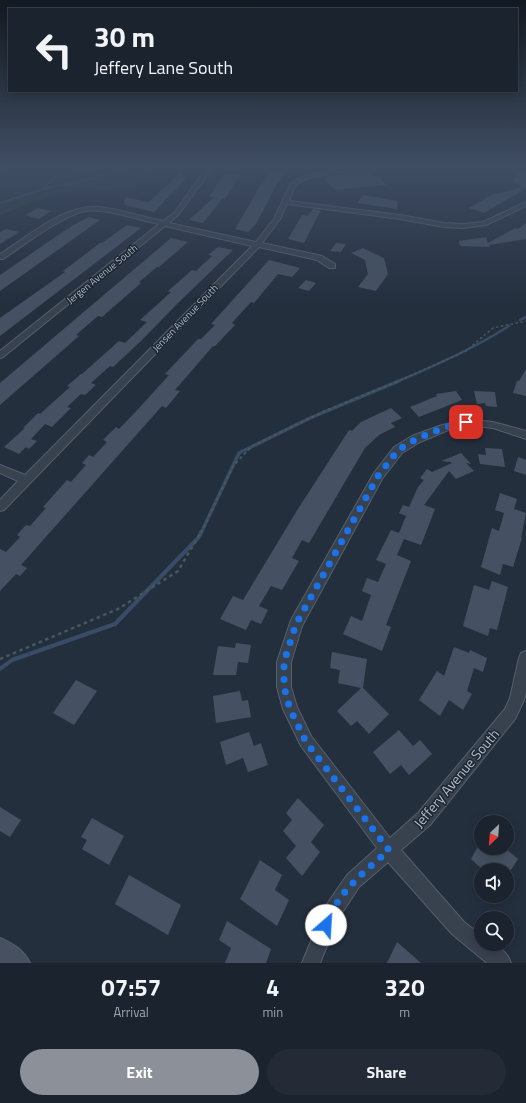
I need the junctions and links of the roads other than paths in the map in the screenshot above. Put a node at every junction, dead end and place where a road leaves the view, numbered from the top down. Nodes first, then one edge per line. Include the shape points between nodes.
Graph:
1 (74, 212) edge
2 (113, 212) edge
3 (178, 212) edge
4 (280, 212) edge
5 (361, 212) edge
6 (509, 212) edge
7 (164, 223) junction
8 (257, 245) junction
9 (0, 257) edge
10 (332, 266) dead end
11 (0, 356) edge
12 (526, 435) edge
13 (0, 469) edge
14 (26, 480) junction
15 (0, 507) edge
16 (526, 658) edge
17 (389, 850) junction
18 (0, 951) edge
19 (17, 963) edge
20 (310, 963) edge
21 (502, 963) edge

1 - 9 street
2 - 7 street
3 - 7 street, Jergen Avenue South
4 - 8 street, Jensen Avenue South
5 - 6 street via 463,226 484,224
7 - 8 street
7 - 11 street, Jergen Avenue South
8 - 10 street via 319,258
8 - 14 street, Jensen Avenue South
12 - 17 street via 492,425 466,422 416,439 398,450 378,476 294,630 284,662 284,687 290,709 306,742
13 - 14 street
14 - 15 street, Jensen Avenue South
16 - 17 street, Jeffery Avenue South via 517,700 510,714 424,819
17 - 20 street, Jeffery Avenue South via 353,881 330,912
17 - 21 street via 458,928
18 - 19 main road

